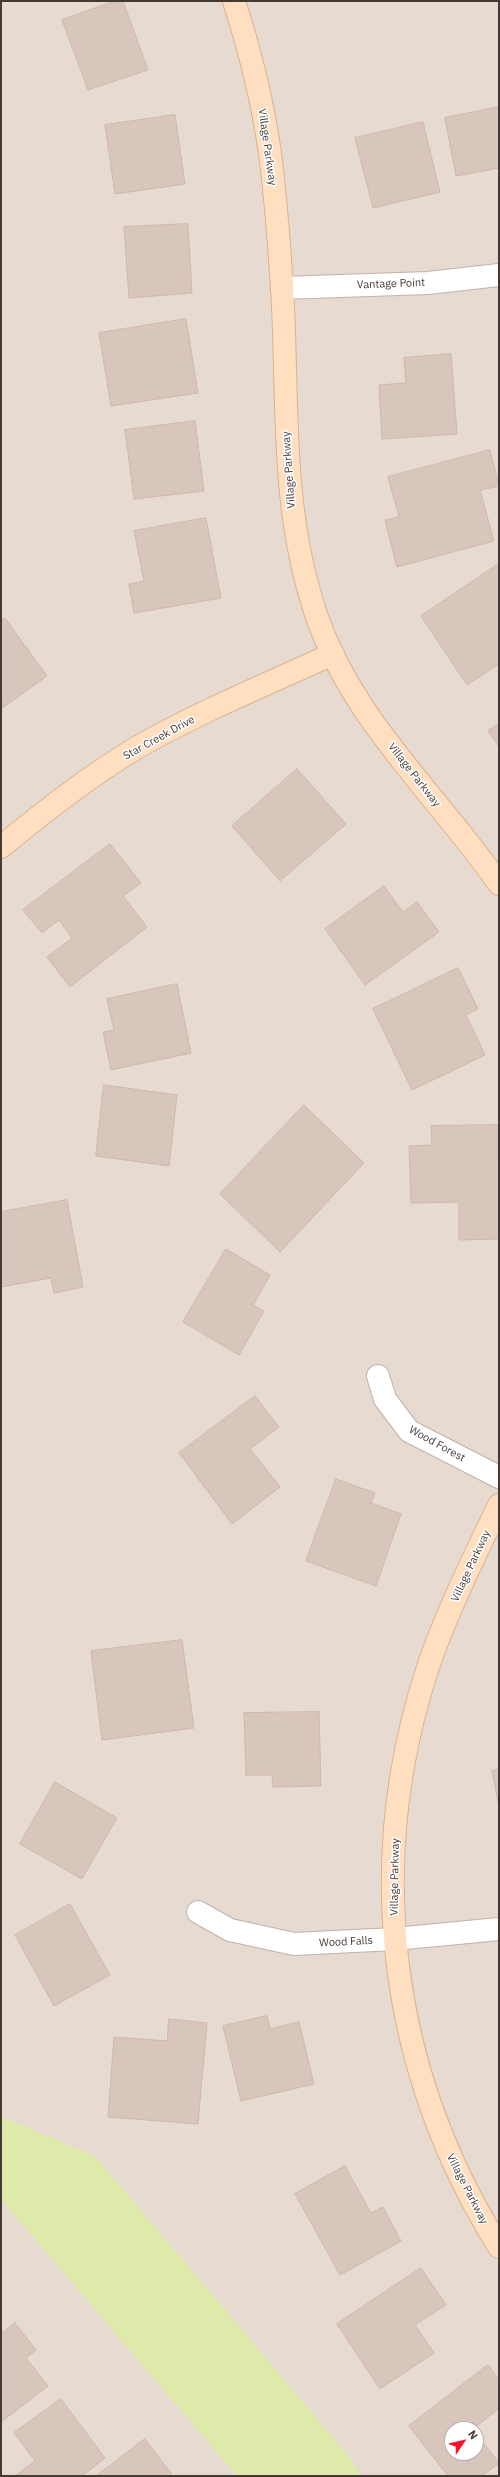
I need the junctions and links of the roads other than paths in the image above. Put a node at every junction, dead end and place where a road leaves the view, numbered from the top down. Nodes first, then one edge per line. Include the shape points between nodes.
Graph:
1 (234, 1) edge
2 (499, 276) edge
3 (282, 288) junction
4 (333, 654) junction
5 (1, 847) edge
6 (499, 884) edge
7 (378, 1376) dead end
8 (499, 1477) edge
9 (499, 1505) edge
10 (198, 1912) dead end
11 (499, 1929) edge
12 (395, 1939) junction
13 (499, 2247) edge

1 - 3 street, Village Parkway via 251,57 270,154
2 - 3 street, Vantage Point via 428,283
3 - 4 street, Village Parkway via 287,462 292,515 302,568 318,619
4 - 5 street, Star Creek Drive via 218,706 138,747 63,796
4 - 6 street, Village Parkway via 356,697 387,741
7 - 8 street, Wood Forest via 385,1399 409,1431
9 - 12 street, Village Parkway via 455,1600 429,1667 409,1736 397,1815 392,1878
10 - 12 street, Wood Falls via 230,1930 294,1944
11 - 12 street, Wood Falls
12 - 13 street, Village Parkway via 404,2013 422,2083 446,2150 479,2216

